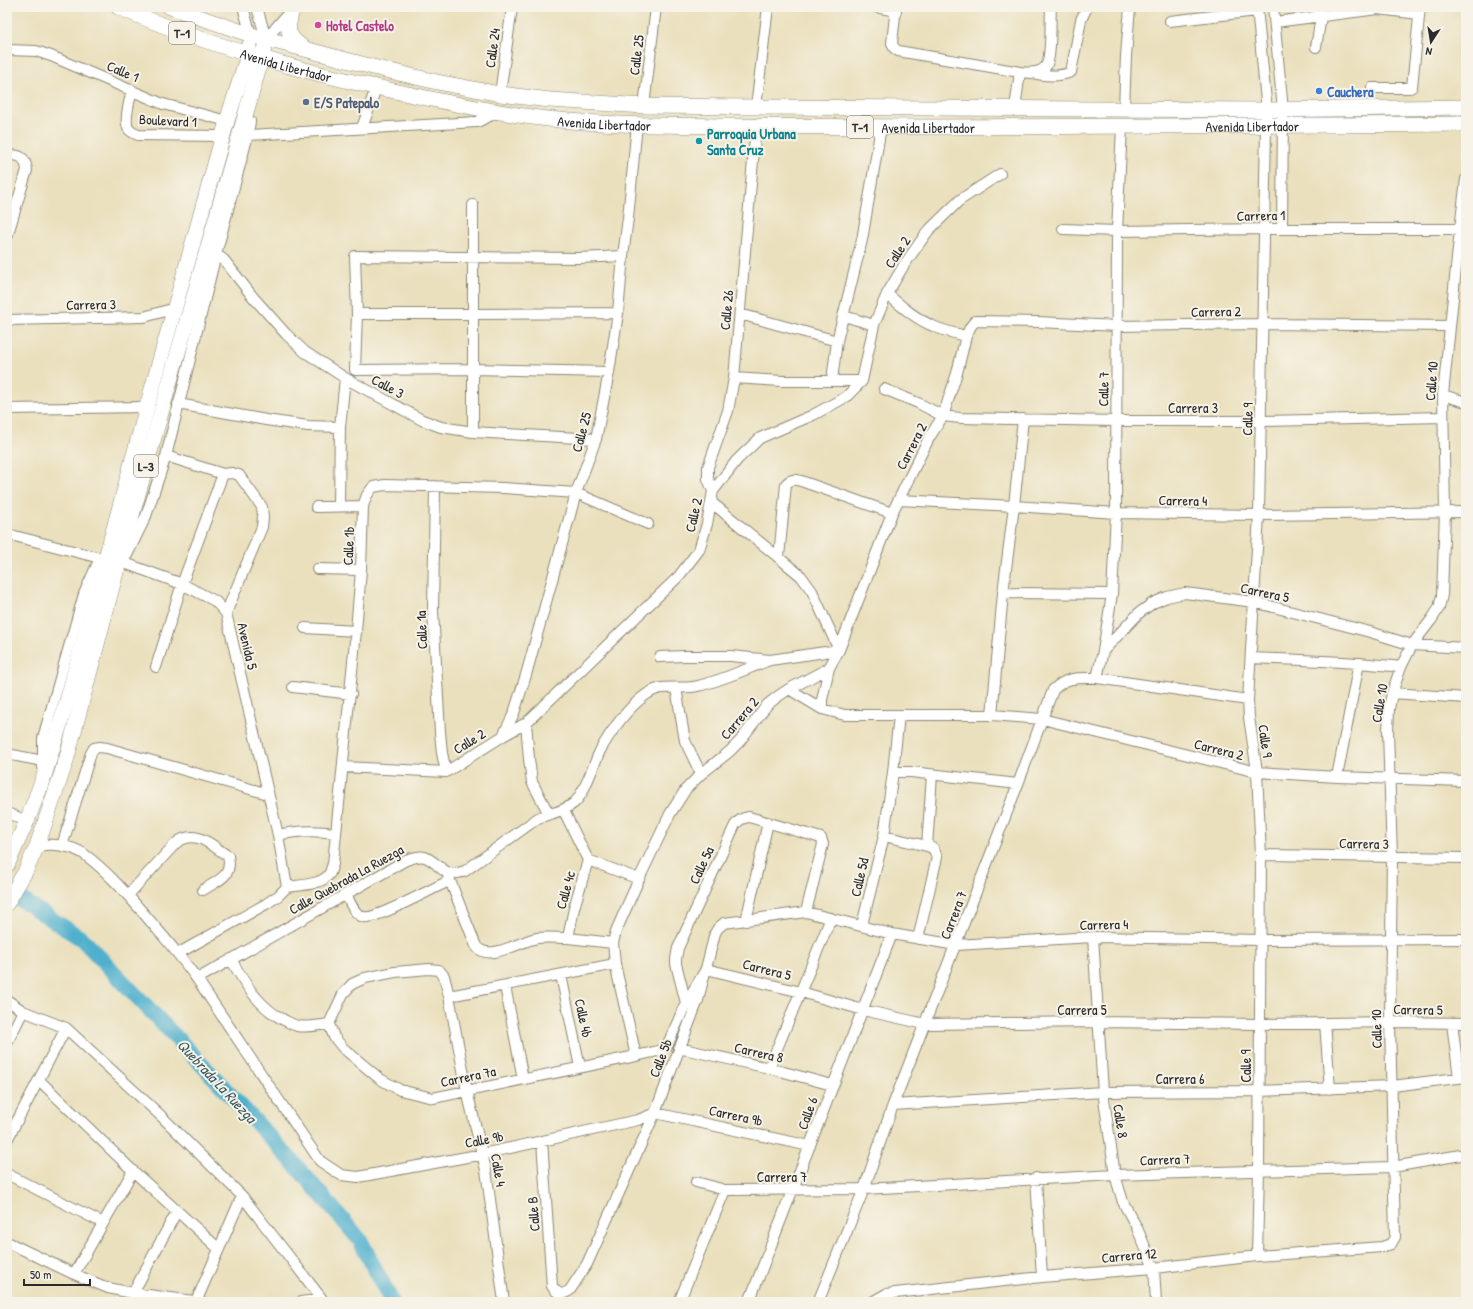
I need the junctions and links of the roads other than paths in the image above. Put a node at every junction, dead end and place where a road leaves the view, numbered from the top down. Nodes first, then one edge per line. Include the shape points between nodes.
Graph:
1 (118, 7) edge
2 (173, 7) edge
3 (243, 7) edge
4 (257, 7) edge
5 (293, 7) edge
6 (512, 7) edge
7 (656, 7) edge
8 (768, 7) edge
9 (876, 7) edge
10 (1051, 7) edge
11 (1087, 7) edge
12 (1130, 7) edge
13 (1273, 7) edge
14 (1319, 7) edge
15 (896, 9) edge
16 (1257, 9) edge
17 (1419, 10) edge
18 (1321, 18) junction
19 (1170, 22) dead end
20 (1275, 22) junction
21 (251, 35) junction
22 (266, 39) junction
23 (1316, 47) dead end
24 (7, 50) edge
25 (308, 51) junction
26 (255, 57) junction
27 (1020, 72) junction
28 (1031, 73) junction
29 (256, 75) junction
30 (376, 88) junction
31 (1372, 88) dead end
32 (132, 90) junction
33 (500, 94) junction
34 (644, 106) junction
35 (756, 107) junction
36 (1466, 107) edge
37 (1015, 108) junction
38 (1124, 109) junction
39 (1266, 110) junction
40 (1283, 110) junction
41 (498, 112) junction
42 (636, 124) junction
43 (1466, 124) edge
44 (756, 126) junction
45 (1266, 126) junction
46 (1283, 126) junction
47 (881, 127) junction
48 (1122, 127) junction
49 (225, 128) junction
50 (362, 128) junction
51 (248, 135) junction
52 (7, 155) edge
53 (1000, 174) dead end
54 (1466, 179) edge
55 (473, 205) dead end
56 (1063, 229) dead end
57 (1265, 229) junction
58 (1282, 229) junction
59 (1460, 229) junction
60 (1117, 231) junction
61 (7, 237) edge
62 (216, 254) junction
63 (623, 256) junction
64 (472, 258) junction
65 (887, 294) junction
66 (175, 308) junction
67 (618, 312) junction
68 (357, 314) junction
69 (473, 314) junction
70 (740, 314) junction
71 (844, 316) junction
72 (7, 320) edge
73 (1262, 324) junction
74 (874, 325) junction
75 (1117, 326) junction
76 (1450, 326) junction
77 (966, 336) junction
78 (837, 341) junction
79 (474, 369) junction
80 (609, 372) junction
81 (345, 378) junction
82 (734, 378) junction
83 (832, 380) junction
84 (862, 381) junction
85 (884, 390) dead end
86 (1443, 395) junction
87 (1466, 402) edge
88 (178, 404) junction
89 (147, 408) junction
90 (7, 409) edge
91 (943, 416) junction
92 (1443, 417) junction
93 (1023, 419) junction
94 (1116, 421) junction
95 (1261, 421) junction
96 (340, 428) junction
97 (473, 432) junction
98 (596, 439) junction
99 (166, 456) junction
100 (223, 474) junction
101 (435, 486) junction
102 (576, 493) junction
103 (712, 497) junction
104 (899, 500) junction
105 (339, 506) junction
106 (363, 506) junction
107 (1014, 506) junction
108 (316, 507) dead end
109 (1445, 512) junction
110 (1466, 512) edge
111 (892, 513) junction
112 (1116, 513) junction
113 (1259, 515) junction
114 (648, 524) dead end
115 (7, 534) edge
116 (779, 557) junction
117 (108, 559) junction
118 (317, 569) dead end
119 (361, 570) junction
120 (182, 584) junction
121 (1003, 593) junction
122 (1112, 594) junction
123 (1254, 602) junction
124 (226, 613) junction
125 (305, 628) dead end
126 (356, 631) junction
127 (1412, 645) junction
128 (1466, 648) edge
129 (838, 650) junction
130 (1103, 651) junction
131 (660, 657) dead end
132 (1251, 658) junction
133 (770, 660) junction
134 (1360, 663) junction
135 (156, 667) dead end
136 (1402, 667) junction
137 (829, 668) junction
138 (1098, 678) junction
139 (293, 687) dead end
140 (676, 688) junction
141 (788, 689) junction
142 (1392, 693) junction
143 (351, 694) junction
144 (1466, 698) edge
145 (1248, 700) junction
146 (822, 709) junction
147 (899, 715) junction
148 (992, 715) junction
149 (1042, 719) junction
150 (526, 723) junction
151 (503, 736) junction
152 (7, 754) edge
153 (43, 761) junction
154 (343, 767) junction
155 (446, 772) junction
156 (893, 772) junction
157 (1257, 772) junction
158 (701, 774) junction
159 (932, 775) junction
160 (44, 776) junction
161 (1337, 777) junction
162 (1389, 778) junction
163 (1466, 781) edge
164 (1018, 784) junction
165 (268, 794) junction
166 (564, 811) junction
167 (7, 813) edge
168 (549, 814) junction
169 (27, 821) junction
170 (768, 822) junction
171 (336, 833) junction
172 (278, 836) junction
173 (884, 836) junction
174 (11, 845) edge
175 (37, 846) junction
176 (62, 846) junction
177 (927, 846) junction
178 (1261, 855) junction
179 (1392, 857) junction
180 (1466, 858) edge
181 (588, 860) junction
182 (7, 864) edge
183 (448, 877) junction
184 (639, 879) junction
185 (287, 887) junction
186 (203, 890) dead end
187 (346, 894) junction
188 (128, 895) junction
189 (7, 903) edge
190 (806, 912) junction
191 (831, 918) junction
192 (746, 921) junction
193 (862, 925) junction
194 (892, 934) junction
195 (1094, 937) junction
196 (568, 938) junction
197 (1391, 938) junction
198 (1466, 938) edge
199 (918, 939) junction
200 (1261, 940) junction
201 (613, 943) junction
202 (956, 945) junction
203 (179, 953) junction
204 (230, 959) junction
205 (615, 964) junction
206 (706, 969) junction
207 (561, 975) junction
208 (196, 979) junction
209 (505, 986) junction
210 (801, 992) junction
211 (449, 996) junction
212 (7, 1000) edge
213 (686, 1003) junction
214 (863, 1010) junction
215 (23, 1011) junction
216 (1100, 1022) junction
217 (1390, 1022) junction
218 (1325, 1023) junction
219 (1452, 1023) junction
220 (1466, 1023) edge
221 (329, 1024) junction
222 (925, 1024) junction
223 (1259, 1024) junction
224 (66, 1028) junction
225 (7, 1043) edge
226 (679, 1048) junction
227 (636, 1056) junction
228 (580, 1067) junction
229 (769, 1068) junction
230 (1463, 1078) edge
231 (523, 1079) junction
232 (39, 1080) junction
233 (832, 1085) junction
234 (1392, 1086) junction
235 (1330, 1088) junction
236 (467, 1091) junction
237 (1259, 1091) junction
238 (1103, 1092) junction
239 (893, 1105) junction
240 (655, 1113) junction
241 (7, 1140) edge
242 (542, 1141) junction
243 (810, 1146) junction
244 (483, 1154) junction
245 (1466, 1154) edge
246 (1393, 1167) junction
247 (1259, 1170) junction
248 (133, 1171) junction
249 (7, 1174) edge
250 (1115, 1175) junction
251 (1036, 1178) junction
252 (696, 1182) dead end
253 (864, 1188) junction
254 (725, 1190) junction
255 (793, 1190) junction
256 (242, 1196) junction
257 (177, 1211) junction
258 (103, 1223) junction
259 (7, 1242) edge
260 (1391, 1244) joint
261 (219, 1249) junction
262 (1257, 1256) junction
263 (1154, 1268) junction
264 (74, 1274) junction
265 (1042, 1277) junction
266 (552, 1286) joint
267 (133, 1294) junction
268 (324, 1300) edge
269 (196, 1302) edge
270 (201, 1302) edge
271 (301, 1302) edge
272 (504, 1302) edge
273 (679, 1302) edge
274 (749, 1302) edge
275 (818, 1302) edge
276 (872, 1302) edge
277 (1156, 1302) edge

1 - 26 main road, Avenida Libertador / T-1 via 178,32
2 - 21 main road, Avenida Libertador / T-1
3 - 21 street
4 - 22 street
5 - 22 street
5 - 25 main road via 288,33 294,42
6 - 33 street, Calle 24
7 - 34 street, Calle 25
8 - 35 street
9 - 15 street
10 - 28 street via 1049,57 1046,66
11 - 28 street via 1081,20 1071,72 1044,76
12 - 38 street
13 - 20 street
14 - 18 street
15 - 27 street via 892,42 898,51
16 - 19 street
16 - 39 street, Calle 9
17 - 18 street via 1378,9
17 - 31 street via 1412,87
18 - 20 street
18 - 23 street
20 - 40 street
21 - 22 main road, Avenida Libertador / T-1
21 - 26 main road, L-3
22 - 25 main road, Avenida Libertador / T-1
22 - 26 main road, L-3
24 - 32 street, Calle 1 via 36,51
25 - 33 main road, Avenida Libertador / T-1 via 437,82
26 - 29 main road, L-3
26 - 30 main road, Avenida Libertador / T-1
26 - 49 main road, L-3
27 - 28 street
27 - 37 street
29 - 51 street
29 - 117 main road, L-3
30 - 41 main road, Avenida Libertador / T-1
30 - 50 street
32 - 49 street, Calle 1
32 - 49 street, Boulevard 1 via 127,120 131,132 138,135
33 - 34 main road, Avenida Libertador / T-1
34 - 35 main road, Avenida Libertador / T-1
35 - 37 main road, Avenida Libertador / T-1
36 - 40 main road, Avenida Libertador / T-1
37 - 38 main road, Avenida Libertador / T-1
38 - 39 main road, Avenida Libertador / T-1
39 - 40 main road, Avenida Libertador / T-1
39 - 45 street, Calle 9
40 - 46 street
41 - 42 main road, Avenida Libertador / T-1 via 555,119
41 - 50 street via 477,122
42 - 44 main road, Avenida Libertador / T-1
42 - 63 street, Calle 25
43 - 46 main road, Avenida Libertador / T-1
44 - 47 main road, Avenida Libertador / T-1
44 - 70 street, Calle 26
45 - 46 main road, Avenida Libertador / T-1
45 - 48 main road, Avenida Libertador / T-1
45 - 57 street, Calle 9
46 - 58 street
47 - 48 main road, Avenida Libertador / T-1
47 - 71 street via 862,240
48 - 60 street, Calle 7
49 - 66 main road, L-3
50 - 51 street
51 - 62 street
52 - 61 street via 19,155 24,159 27,170
53 - 65 street, Calle 2 via 960,200 928,230
54 - 59 street, Calle 10
55 - 64 street
56 - 60 street, Carrera 1
57 - 58 street, Carrera 1
57 - 60 street, Carrera 1
57 - 73 street, Calle 9
58 - 59 street, Carrera 1
59 - 76 street, Calle 10
60 - 75 street, Calle 7
62 - 81 street, Calle 3 via 224,260 252,297 305,352
62 - 88 street
63 - 64 street
63 - 67 street, Calle 25
64 - 68 street via 355,256
64 - 69 street
65 - 74 street, Calle 2
65 - 77 street via 934,327
66 - 72 street, Carrera 3 via 144,317
66 - 89 main road, L-3
67 - 69 street
67 - 80 street, Calle 25
68 - 69 street
68 - 79 street via 355,370
69 - 79 street
70 - 78 street
70 - 82 street, Calle 26
71 - 74 street
71 - 78 street
73 - 75 street, Carrera 2
73 - 76 street, Carrera 2
73 - 95 street, Calle 9
74 - 84 street, Calle 2
75 - 77 street, Carrera 2 via 984,320 975,321
75 - 94 street, Calle 7
76 - 86 street, Calle 10
77 - 91 street, Carrera 2
78 - 83 street
79 - 80 street
79 - 97 street
80 - 98 street, Calle 25
81 - 96 street
81 - 97 street, Calle 3 via 422,420 441,427
82 - 83 street via 782,381
82 - 103 street, Calle 26 via 728,411 708,468
83 - 84 street
84 - 103 street, Calle 2 via 846,397 813,415 760,438 737,460
85 - 91 street
86 - 87 street
86 - 92 street, Calle 10
88 - 96 street via 266,420
88 - 99 street
89 - 90 street
89 - 117 main road, L-3
91 - 93 street, Carrera 3
91 - 104 street, Carrera 2 via 929,438
92 - 95 street, Carrera 3
92 - 109 street, Calle 10
93 - 94 street, Carrera 3
93 - 107 street
94 - 95 street, Carrera 3
94 - 112 street, Calle 7
95 - 113 street, Calle 9
96 - 105 street
97 - 98 street, Calle 3
98 - 102 street, Calle 25
99 - 100 street
99 - 117 street via 146,516 127,555
100 - 120 street
100 - 124 street via 239,475 262,507 263,517 262,527
101 - 102 street, Calle 1b
101 - 106 street, Calle 1b via 373,487 367,494
101 - 155 street, Calle 1a via 434,611 440,732
102 - 114 street, Calle 1b
102 - 151 street, Calle 25 via 529,667 514,713
103 - 116 street
103 - 150 street, Calle 2 via 699,550 679,576
104 - 107 street, Carrera 4
104 - 111 street, Carrera 2
105 - 106 street
105 - 108 street
106 - 119 street, Calle 1b
107 - 112 street, Carrera 4
107 - 121 street
109 - 110 street, Carrera 4
109 - 113 street, Carrera 4
109 - 127 street, Calle 10 via 1442,595 1439,608
111 - 116 street via 795,479 789,480 786,484
111 - 129 street, Carrera 2
112 - 113 street, Carrera 4
112 - 122 street, Calle 7
113 - 123 street, Calle 9
115 - 117 street, Avenida 5
116 - 129 street via 801,576 812,591
117 - 120 street, Avenida 5
117 - 153 street via 84,594 43,738
117 - 160 main road, L-3
117 - 175 main road, L-3 via 66,761
118 - 119 street
119 - 126 street, Calle 1b
120 - 124 street, Avenida 5 via 215,601
120 - 135 street
121 - 122 street
121 - 148 street
122 - 130 street, Calle 7
123 - 127 street, Carrera 5
123 - 130 street, Carrera 5 via 1185,593 1167,597 1138,613
123 - 132 street, Calle 9
124 - 165 street, Avenida 5
125 - 126 street
126 - 143 street, Calle 1b
127 - 128 street, Carrera 5
127 - 136 street, Calle 10
129 - 133 street
129 - 137 street, Carrera 2
130 - 138 street
131 - 133 street via 731,656
132 - 134 street
132 - 145 street, Calle 9
133 - 140 street via 697,686
134 - 136 street
134 - 161 street
136 - 142 street, Calle 10
137 - 141 street, Carrera 2
137 - 146 street
138 - 145 street, Carrera 7
138 - 149 street, Carrera 7 via 1074,678 1061,682 1053,690
139 - 143 street
140 - 158 street via 685,741
140 - 166 street via 663,687 653,690 626,712 601,749 576,802
141 - 146 street, Carrera 2
141 - 158 street, Carrera 2 via 767,705 740,741
142 - 144 street
142 - 162 street, Calle 10 via 1388,731
143 - 154 street, Calle 1b
145 - 157 street, Calle 9
146 - 147 street, Carrera 2 via 845,715
147 - 148 street, Carrera 2
147 - 156 street, Calle 5d
148 - 149 street, Carrera 2
149 - 157 street, Carrera 2
149 - 164 street, Carrera 7
150 - 151 street, Calle 2
150 - 168 street via 532,782
151 - 155 street, Calle 2
152 - 153 street
153 - 160 street
154 - 155 street, Calle 2
154 - 171 street, Calle 1b
156 - 159 street
156 - 173 street, Calle 5d
157 - 161 street, Carrera 2
157 - 178 street, Calle 9
158 - 184 street, Carrera 2 via 686,789 670,814
159 - 164 street
159 - 177 street
160 - 169 main road, L-3
161 - 162 street, Carrera 2
162 - 163 street, Carrera 2
162 - 179 street, Calle 10
164 - 202 street, Carrera 7
165 - 172 street, Avenida 5
165 - 176 street via 108,748 94,748 90,753
166 - 168 street
166 - 181 street
167 - 169 street
168 - 183 street via 538,818 465,871
169 - 174 main road, L-3
170 - 190 street, Calle 5a via 814,835 820,838 823,844
170 - 192 street
170 - 213 street, Calle 5a via 744,817 735,825 678,948 676,964
171 - 172 street via 306,830
171 - 185 street, Calle 1b via 330,873 316,882
172 - 185 street, Avenida 5
173 - 177 street
173 - 193 street, Calle 5d
174 - 182 main road, L-3
175 - 176 street
175 - 189 main road, L-3
176 - 188 street via 83,854
177 - 199 street via 933,848 937,857
178 - 179 street, Carrera 3
178 - 200 street, Calle 9
179 - 180 street, Carrera 3
179 - 197 street, Calle 10
181 - 184 street, Calle 4c
181 - 196 street, Calle 4c
183 - 187 street, Calle Quebrada La Ruezga via 425,857 417,856
183 - 187 street via 381,913 366,918 355,911
183 - 196 street via 479,951 493,953 537,938
184 - 201 street, Carrera 2
185 - 203 street via 266,904
186 - 188 street via 227,874 230,865 228,856 201,838 190,836 176,844
187 - 204 street, Calle Quebrada La Ruezga
188 - 203 street
190 - 191 street, Carrera 4
190 - 192 street, Carrera 4
191 - 193 street, Carrera 4
191 - 210 street
192 - 206 street, Calle 5b via 724,924 718,928 714,933
193 - 194 street, Carrera 4
194 - 199 street, Carrera 4
194 - 214 street, Calle 6
195 - 200 street, Carrera 4
195 - 202 street, Carrera 4
195 - 216 street, Calle 8
196 - 201 street
197 - 198 street, Carrera 4
197 - 200 street, Carrera 4
197 - 217 street, Calle 10
199 - 202 street, Carrera 4
200 - 223 street, Calle 9
201 - 205 street, Carrera 2
202 - 222 street, Carrera 7
203 - 208 street
204 - 208 street, Calle Quebrada La Ruezga
204 - 221 street via 258,1001 280,1018 296,1026
205 - 207 street
205 - 227 street, Carrera 2
206 - 210 street, Carrera 5
206 - 213 street, Carrera 7a
206 - 226 street, Calle 5b via 698,1000
207 - 209 street
207 - 228 street, Calle 4b
208 - 244 street, Calle 9b via 320,1162 342,1174 358,1176
209 - 211 street
209 - 231 street
210 - 214 street, Carrera 5
210 - 229 street
211 - 221 street via 444,976 439,970 429,968 365,978 352,984 343,994
211 - 236 street, Calle 4
212 - 215 street
213 - 227 street, Carrera 7a via 667,1046 662,1050
214 - 222 street, Carrera 5
214 - 233 street, Calle 6
215 - 224 street
215 - 225 street
216 - 222 street, Carrera 5
216 - 223 street, Carrera 5
216 - 238 street, Calle 8
217 - 218 street, Carrera 5
217 - 219 street, Carrera 5
217 - 234 street, Calle 10
218 - 223 street, Carrera 5
218 - 235 street
219 - 220 street, Carrera 5
219 - 230 street
221 - 236 street, Carrera 7a via 334,1037 343,1048 380,1079 400,1090 433,1098
222 - 239 street, Carrera 7
223 - 237 street, Calle 9
224 - 232 street
224 - 256 street
226 - 229 street, Carrera 8
226 - 240 street, Calle 5b
227 - 228 street, Carrera 7a
228 - 231 street, Carrera 7a
229 - 233 street, Carrera 8
230 - 234 street, Carrera 6
231 - 236 street, Carrera 7a
232 - 241 street
232 - 248 street
233 - 243 street, Calle 6
234 - 235 street, Carrera 6
234 - 246 street, Calle 10
235 - 237 street, Carrera 6
236 - 244 street, Calle 4
237 - 238 street, Carrera 6
237 - 247 street, Calle 9
238 - 239 street, Carrera 6
238 - 250 street, Calle 8
239 - 253 street, Carrera 7
240 - 242 street, Calle 9b via 638,1120
240 - 243 street, Carrera 9b
240 - 266 street, Calle 5b via 587,1264 566,1293 556,1292
242 - 244 street, Calle 9b
242 - 266 street, Calle B
243 - 255 street, Calle 6
244 - 272 street, Calle 4
245 - 246 street, Carrera 7
246 - 247 street, Carrera 7
246 - 260 street, Calle 10 via 1395,1237
247 - 250 street, Carrera 7
247 - 262 street, Calle 9
248 - 257 street
248 - 258 street
249 - 258 street
250 - 251 street, Carrera 7
250 - 263 street, Calle 8 via 1123,1202
251 - 253 street, Carrera 7
251 - 265 street
252 - 254 street, Carrera 7
253 - 255 street, Carrera 7
253 - 275 street, Carrera 7
254 - 255 street, Carrera 7
254 - 273 street
255 - 274 street, Calle 6
256 - 261 street
256 - 268 street
257 - 261 street
257 - 267 street
258 - 264 street
259 - 264 street
260 - 262 street, Carrera 12 via 1382,1247
261 - 269 street
262 - 263 street, Carrera 12
263 - 265 street, Carrera 12
263 - 277 street, Calle 8
264 - 267 street via 108,1288
265 - 276 street, Carrera 12 via 886,1294
267 - 269 street
268 - 271 street
269 - 270 street

